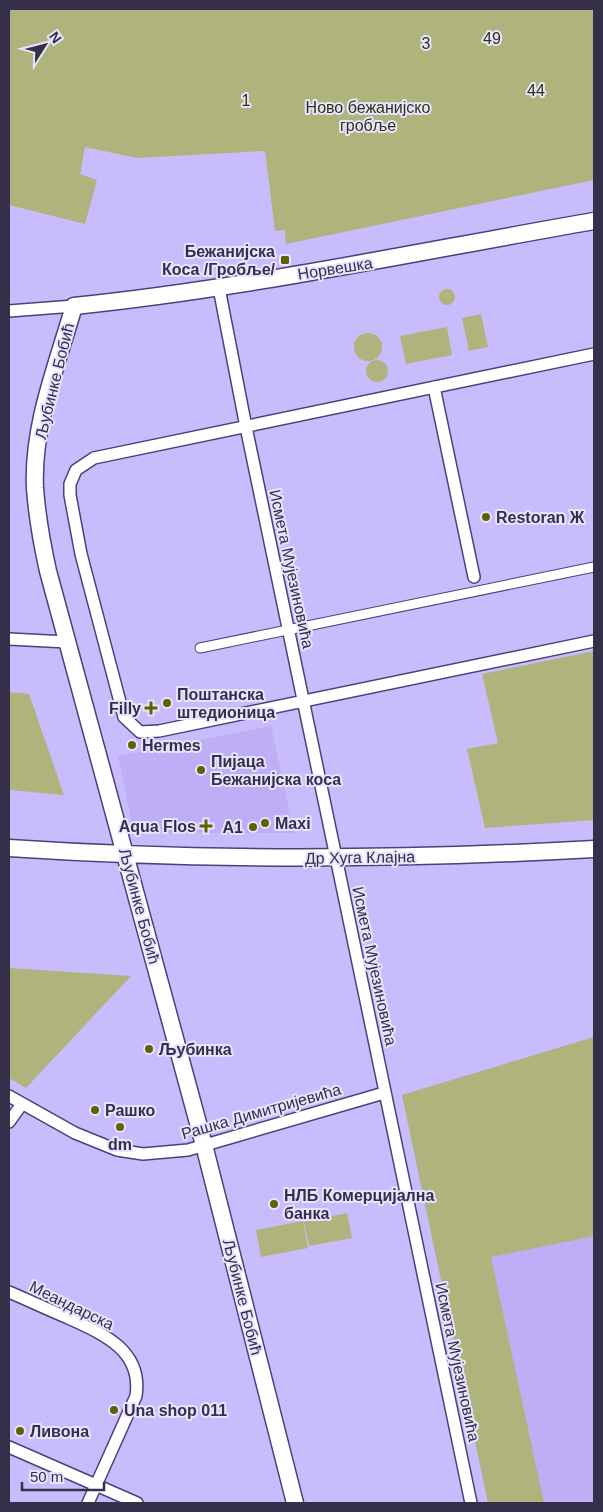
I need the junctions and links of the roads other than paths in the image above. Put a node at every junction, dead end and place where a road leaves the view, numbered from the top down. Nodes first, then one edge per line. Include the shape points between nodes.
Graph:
1 (594, 221) edge
2 (220, 288) junction
3 (74, 306) junction
4 (9, 311) edge
5 (594, 354) edge
6 (434, 387) junction
7 (246, 427) junction
8 (594, 567) edge
9 (474, 577) dead end
10 (289, 630) junction
11 (9, 640) edge
12 (594, 640) edge
13 (67, 642) junction
14 (200, 648) dead end
15 (304, 702) junction
16 (9, 848) edge
17 (594, 849) edge
18 (126, 854) junction
19 (336, 858) junction
20 (384, 1092) junction
21 (9, 1096) edge
22 (22, 1104) junction
23 (9, 1122) edge
24 (204, 1145) junction
25 (9, 1292) edge
26 (9, 1447) edge
27 (96, 1485) junction
28 (88, 1503) edge
29 (137, 1503) edge
30 (295, 1503) edge
31 (471, 1503) edge

1 - 2 main road, Норвешка
2 - 3 main road, Норвешка
2 - 7 street, Исмета Мујезиновића
3 - 4 street
3 - 13 main road, Љубинке Бобић via 42,417 35,489 43,549
5 - 6 street
6 - 7 street
6 - 9 street
7 - 10 street, Исмета Мујезиновића
7 - 15 street via 86,461 76,470 70,484 72,515 124,717 136,730 144,733 159,731
8 - 10 street
10 - 14 street
10 - 15 street, Исмета Мујезиновића
11 - 13 street
12 - 15 street
13 - 18 main road, Љубинке Бобић
15 - 19 street, Исмета Мујезиновића
16 - 18 main road, Др Хуга Клајна
17 - 19 main road, Др Хуга Клајна
18 - 19 main road, Др Хуга Клајна
18 - 24 main road, Љубинке Бобић
19 - 20 street, Исмета Мујезиновића
20 - 24 street, Рашка Димитријевића
20 - 31 street, Исмета Мујезиновића
21 - 22 street, Рашка Димитријевића
22 - 23 street
22 - 24 street, Рашка Димитријевића via 75,1133 117,1150 143,1154
24 - 30 main road, Љубинке Бобић
25 - 27 street, Меандарска via 103,1334 121,1349 133,1366 138,1382 136,1396
26 - 27 street
27 - 28 street, Меандарска
27 - 29 street

